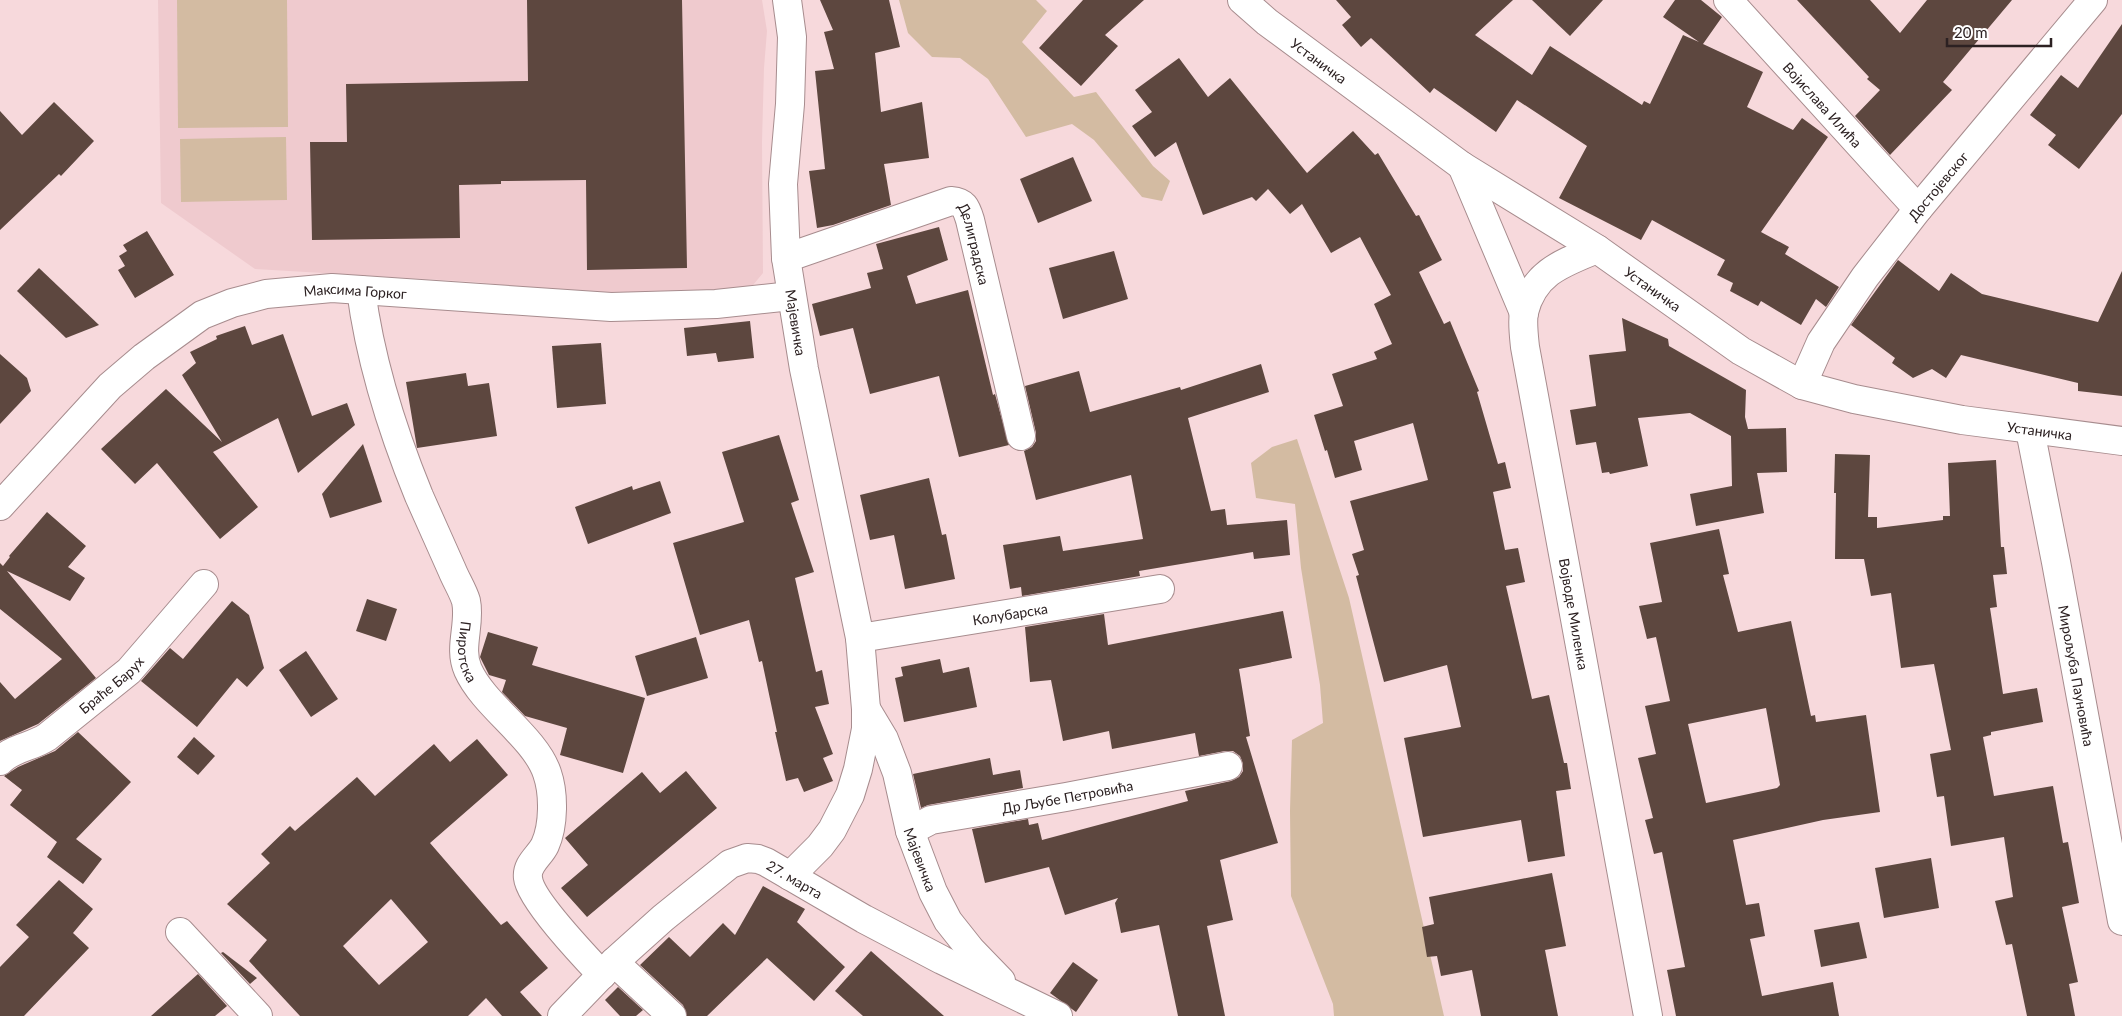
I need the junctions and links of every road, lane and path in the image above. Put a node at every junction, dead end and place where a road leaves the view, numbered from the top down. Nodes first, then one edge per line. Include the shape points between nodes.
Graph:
1 (787, 0) edge
2 (1242, 0) edge
3 (2093, 0) edge
4 (1732, 2) edge
5 (1462, 166) junction
6 (1918, 209) junction
7 (1597, 249) junction
8 (786, 258) junction
9 (361, 290) junction
10 (791, 296) junction
11 (1524, 313) junction
12 (1802, 385) junction
13 (2030, 430) junction
14 (1021, 436) dead end
15 (2122, 441) edge
16 (0, 506) edge
17 (204, 584) dead end
18 (1160, 589) dead end
19 (860, 638) junction
20 (866, 709) junction
21 (0, 761) edge
22 (1228, 766) dead end
23 (910, 831) junction
24 (790, 876) junction
25 (2122, 921) edge
26 (180, 932) dead end
27 (608, 969) junction
28 (1010, 991) junction
29 (258, 1016) edge
30 (562, 1016) edge
31 (672, 1016) edge
32 (1058, 1016) edge
33 (1648, 1016) edge

1 - 8 street, Мајевичка via 792,37 783,184
2 - 5 street, Устаничка via 1267,22
3 - 6 street, Достојевског
4 - 6 street, Војислава Илића
5 - 7 street, Устаничка
5 - 11 street
6 - 12 street, Достојевског via 1865,277 1821,342
7 - 11 street, Војводе Миленка via 1552,269 1539,280
7 - 12 street, Устаничка via 1741,352
8 - 10 street, Мајевичка
8 - 14 street, Делиградска via 951,201 965,205
9 - 10 street, Максима Горког via 611,307 716,304
9 - 16 street, Максима Горког via 332,288 266,294 232,303 202,316 110,386
9 - 27 street, Пиротска via 366,331 388,409 419,494 466,601 464,653 468,670 537,754 547,773 550,827 544,846 532,862 528,878 534,892 562,931
10 - 19 street, Мајевичка
11 - 33 street, Војводе Миленка via 1525,347 1542,447
12 - 13 street, Устаничка via 1904,410
13 - 15 street, Устаничка
13 - 25 street, Мирољуба Пауновића
17 - 21 street, Браће Барух via 129,672 47,738
18 - 19 street, Колубарска
19 - 20 street, Мајевичка
20 - 23 street, Мајевичка via 884,739 897,773
20 - 24 street, Мајевичка via 866,729 850,795 832,830
22 - 23 street, Др Љубе Петровића via 931,820
23 - 28 street, Мајевичка via 932,892 948,921
24 - 27 street, 27. марта via 758,858 730,864 663,918
24 - 28 street, 27. марта via 942,960
26 - 29 street
27 - 30 street, 27. марта
27 - 31 street
28 - 32 street, 27. марта

